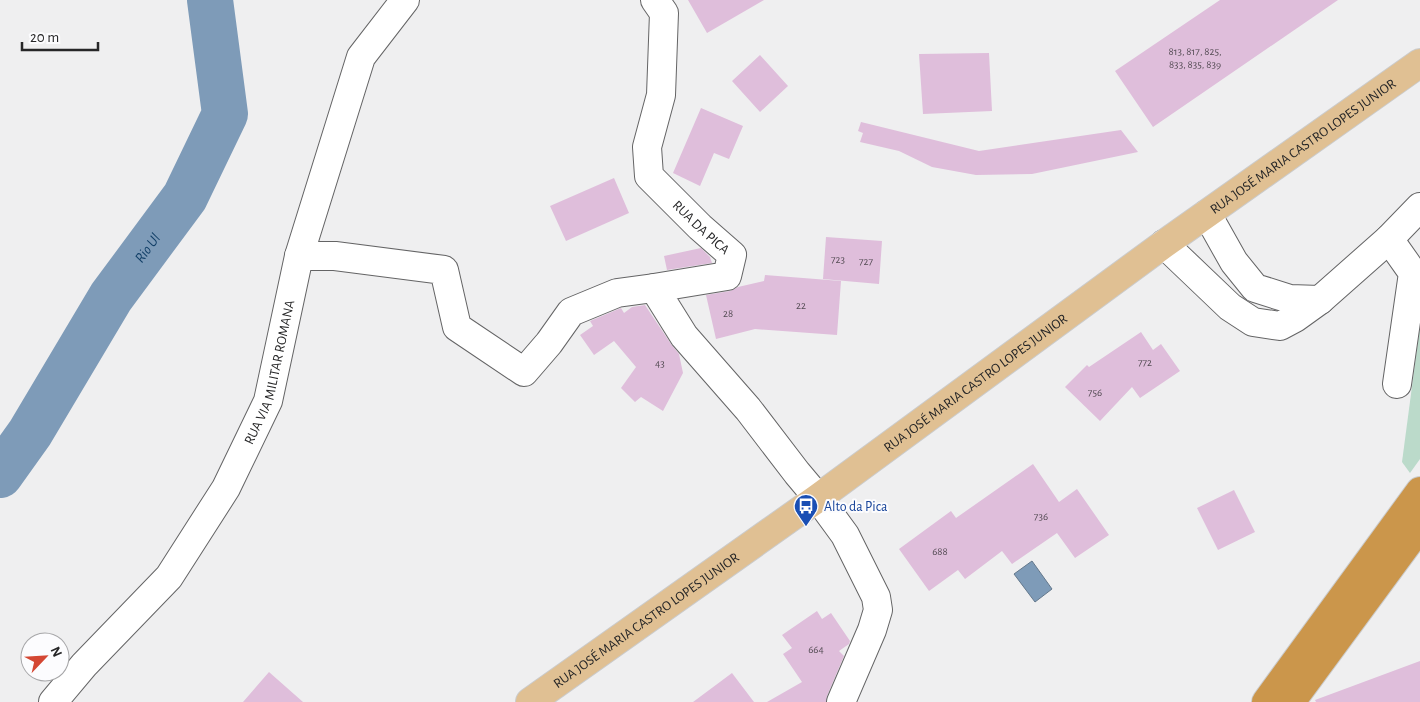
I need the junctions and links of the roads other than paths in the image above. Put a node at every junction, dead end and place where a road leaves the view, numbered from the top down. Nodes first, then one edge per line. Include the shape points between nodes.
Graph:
1 (405, 0) edge
2 (655, 0) edge
3 (1420, 62) edge
4 (1420, 207) edge
5 (1207, 214) junction
6 (1389, 239) junction
7 (1164, 244) junction
8 (299, 256) junction
9 (654, 288) junction
10 (1320, 300) junction
11 (1397, 384) dead end
12 (1420, 491) edge
13 (818, 498) junction
14 (1420, 527) edge
15 (53, 702) edge
16 (530, 702) edge
17 (841, 702) edge
18 (1266, 702) edge
19 (1291, 702) edge

1 - 8 street, RUA VIA MILITAR ROMANA via 361,57
2 - 9 street, RUA DA PICA via 664,13 661,94 647,147 649,176 732,255 727,276
3 - 5 main road, RUA JOSÉ MARIA CASTRO LOPES JUNIOR
4 - 6 street
5 - 7 main road, RUA JOSÉ MARIA CASTRO LOPES JUNIOR
5 - 10 street via 1234,262 1255,288 1290,300
6 - 10 street
6 - 11 street via 1413,274
7 - 10 street via 1230,307 1253,322 1280,326
7 - 13 main road, RUA JOSÉ MARIA CASTRO LOPES JUNIOR
8 - 9 street via 335,256 444,270 457,327 524,372 571,312 617,293
8 - 15 street, RUA VIA MILITAR ROMANA via 268,401 226,488 169,578 84,665
9 - 13 street via 684,336 748,409
12 - 18 highway
13 - 16 main road, RUA JOSÉ MARIA CASTRO LOPES JUNIOR
13 - 17 street via 845,535 876,597 878,610
14 - 19 highway

